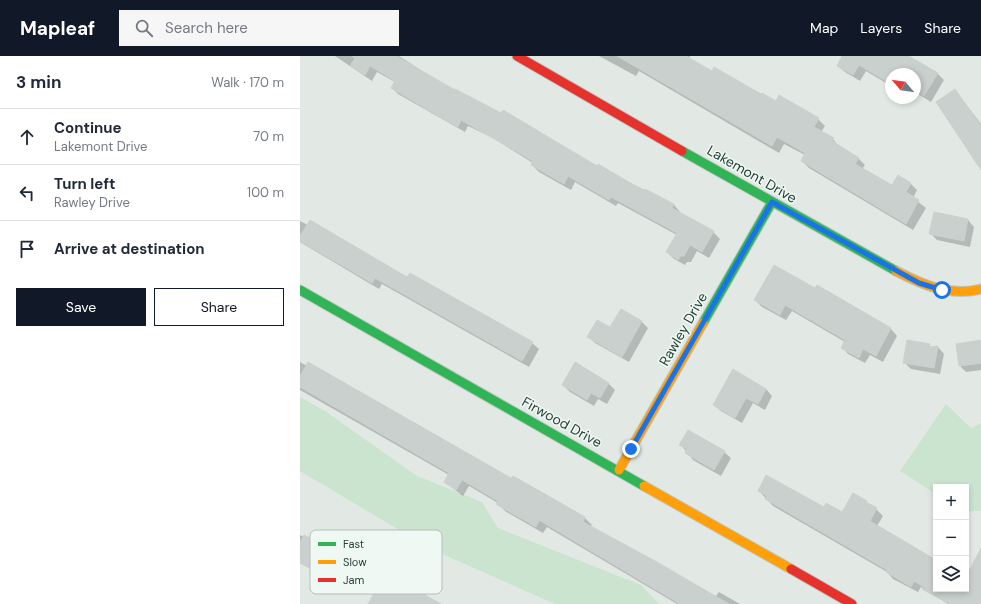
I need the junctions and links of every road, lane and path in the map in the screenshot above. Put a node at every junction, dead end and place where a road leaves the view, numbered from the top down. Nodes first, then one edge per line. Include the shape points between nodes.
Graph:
1 (517, 56) edge
2 (772, 202) junction
3 (981, 289) edge
4 (300, 290) edge
5 (619, 470) junction
6 (852, 604) edge

1 - 2 street, Lakemont Drive
2 - 3 street, Lakemont Drive via 919,283 942,290 966,293
2 - 5 street, Rawley Drive
4 - 5 street, Firwood Drive
5 - 6 street, Firwood Drive

